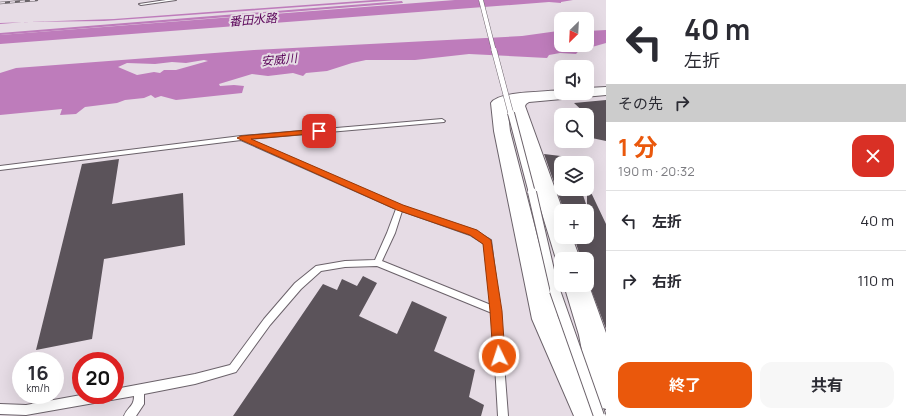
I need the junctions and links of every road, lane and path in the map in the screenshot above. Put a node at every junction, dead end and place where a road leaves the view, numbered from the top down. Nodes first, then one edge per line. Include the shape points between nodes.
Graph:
1 (174, 0) edge
2 (481, 0) edge
3 (141, 4) dead end
4 (606, 91) edge
5 (594, 92) edge
6 (554, 96) edge
7 (527, 98) junction
8 (442, 120) dead end
9 (241, 138) junction
10 (0, 168) edge
11 (400, 208) junction
12 (566, 252) edge
13 (377, 263) junction
14 (578, 292) edge
15 (496, 311) junction
16 (139, 390) junction
17 (124, 392) edge
18 (606, 394) edge
19 (72, 403) edge
20 (0, 409) edge
21 (26, 413) edge
22 (129, 416) edge
23 (503, 416) edge
24 (590, 416) edge
25 (599, 416) edge

1 - 3 lane
2 - 25 lane, bridge via 533,195 553,286
4 - 5 street
6 - 7 street
7 - 12 street via 519,101 517,106
7 - 24 street via 499,103 502,131 545,318
8 - 9 lane
9 - 10 lane
9 - 11 lane
11 - 13 lane
11 - 15 lane via 473,232 488,242
13 - 15 lane
13 - 16 lane via 319,268 298,286 267,322 233,369
14 - 18 street via 593,335
15 - 23 lane
16 - 17 lane
16 - 22 lane via 139,404
19 - 21 lane
20 - 21 lane

